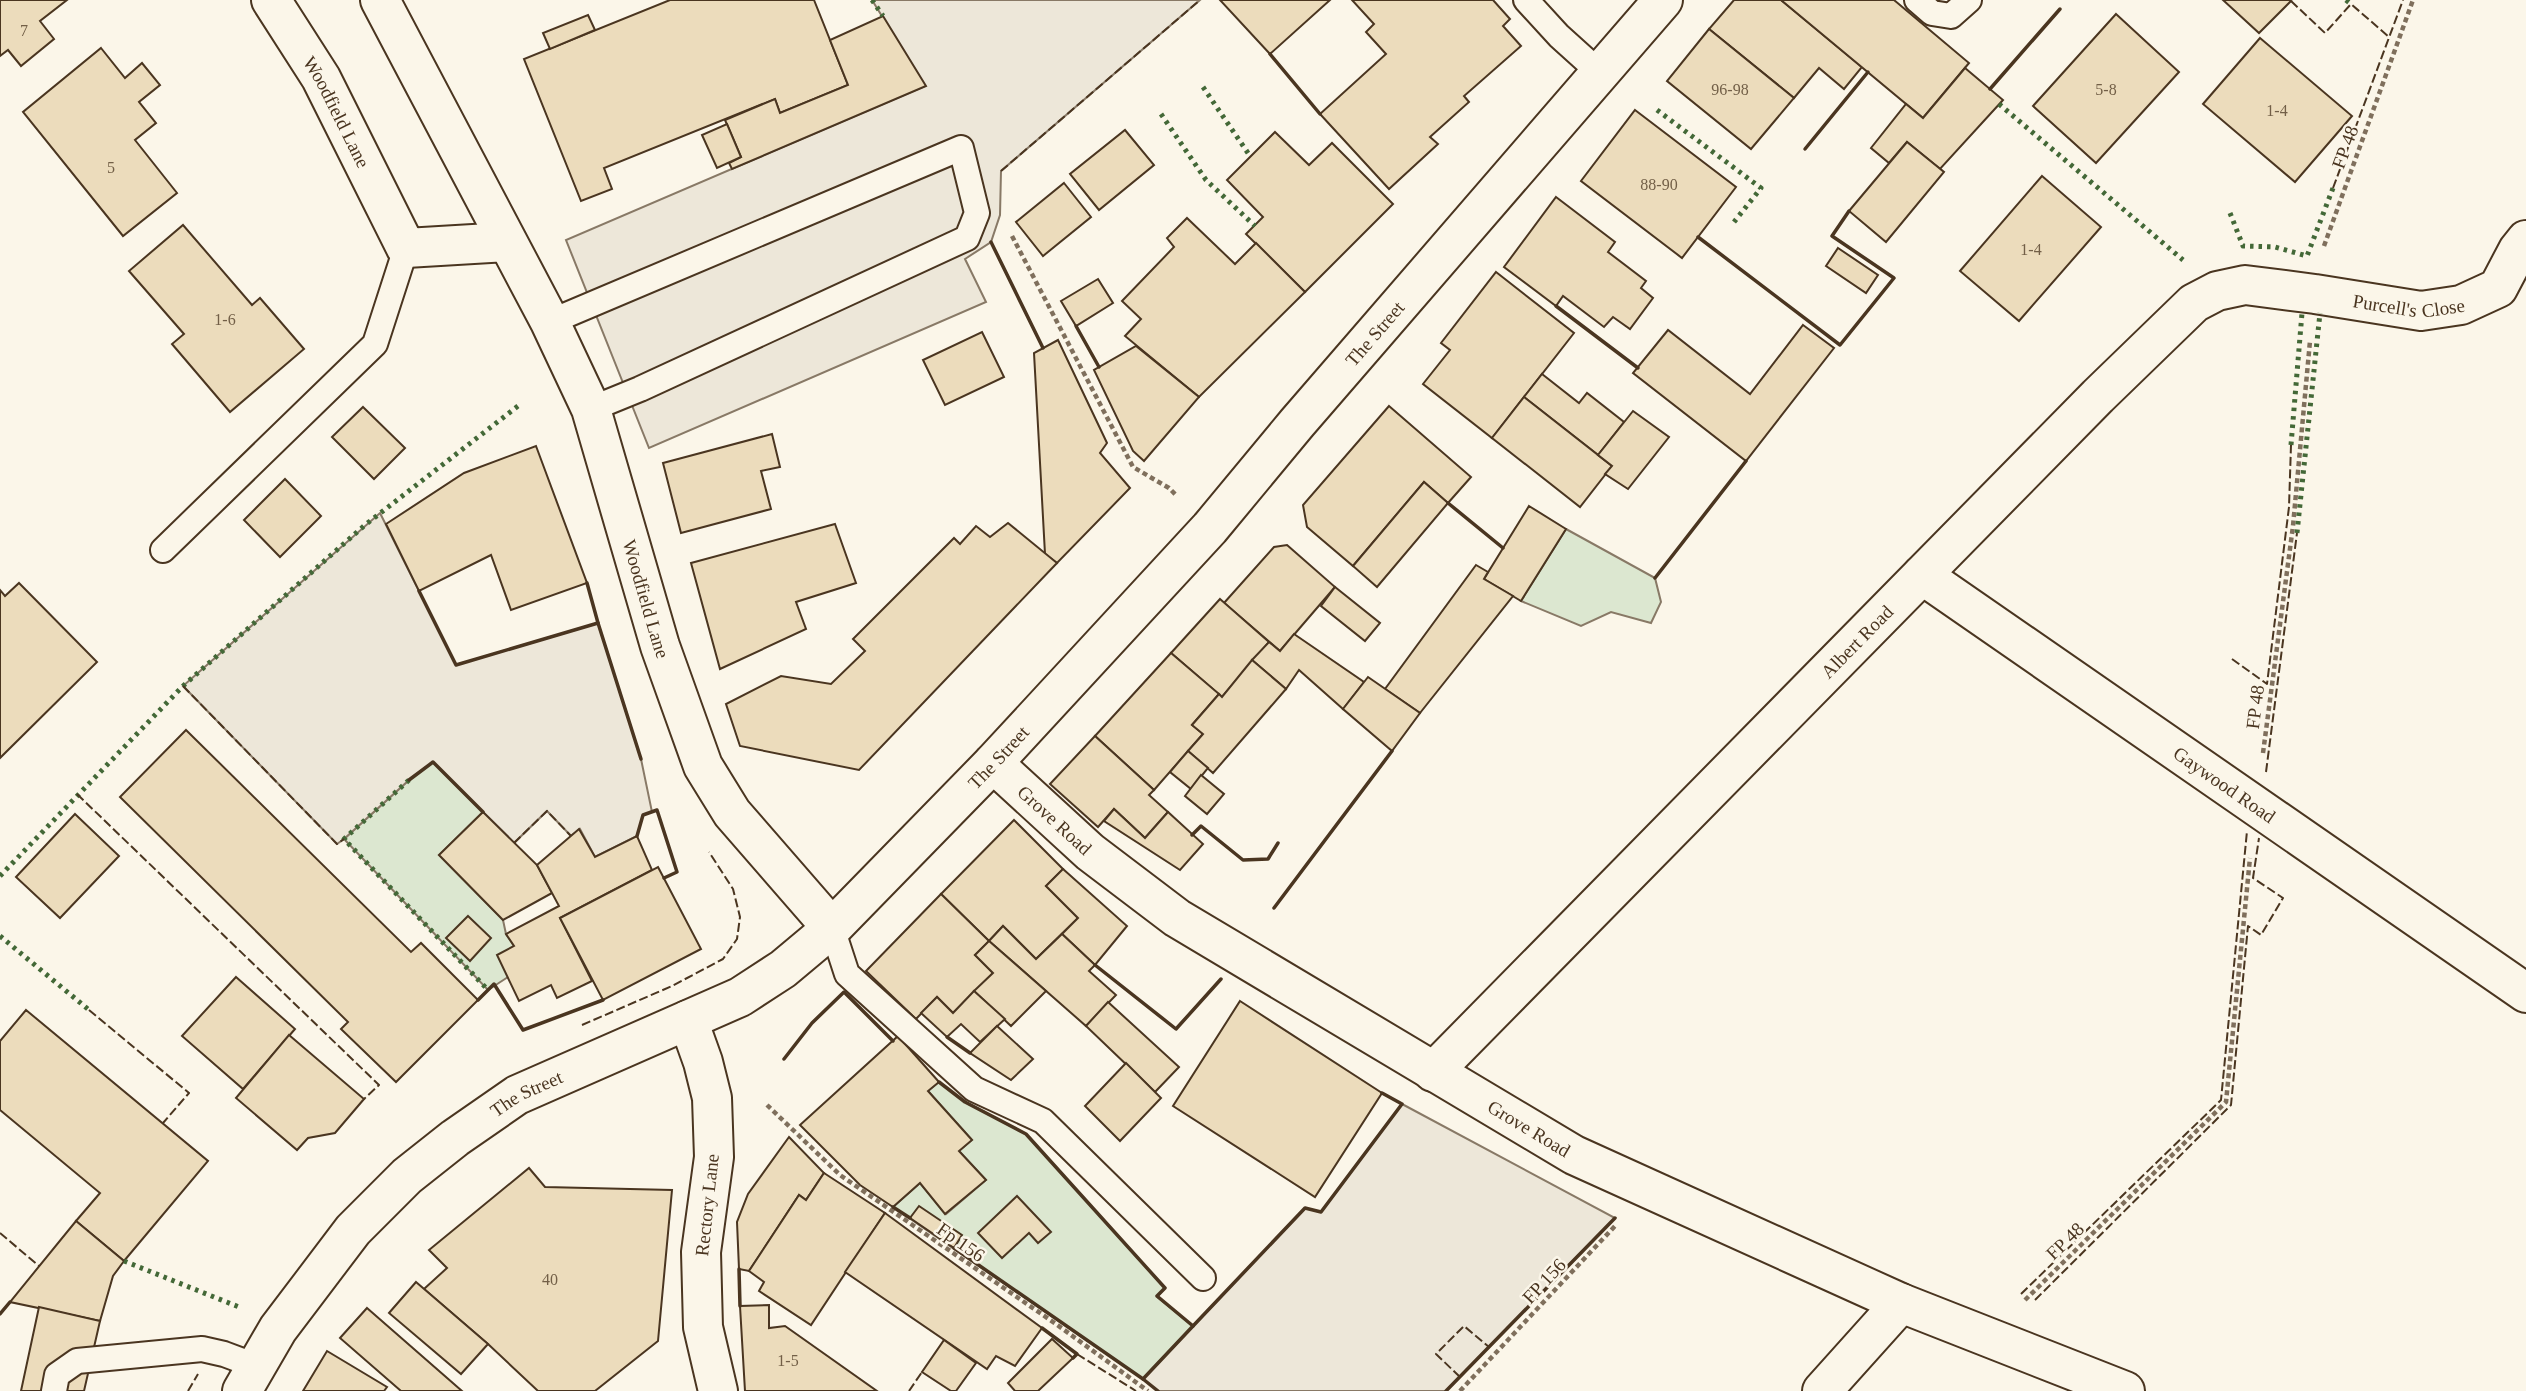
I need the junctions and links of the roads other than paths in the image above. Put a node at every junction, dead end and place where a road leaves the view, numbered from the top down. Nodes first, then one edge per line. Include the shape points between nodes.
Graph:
1 (271, 0) edge
2 (380, 0) edge
3 (1526, 0) edge
4 (1663, 0) edge
5 (1917, 0) edge
6 (1969, 0) edge
7 (1600, 73) junction
8 (2526, 240) edge
9 (507, 242) junction
10 (406, 248) junction
11 (2315, 293) joint
12 (2512, 294) edge
13 (550, 322) junction
14 (590, 409) junction
15 (163, 550) dead end
16 (1922, 575) junction
17 (993, 763) junction
18 (832, 928) junction
19 (2526, 993) edge
20 (688, 1020) junction
21 (1433, 1072) junction
22 (1203, 1278) dead end
23 (1901, 1303) junction
24 (249, 1379) edge
25 (54, 1391) edge
26 (718, 1391) edge
27 (1822, 1391) edge
28 (2125, 1391) edge

1 - 10 main road, Woodfield Lane via 321,78
2 - 9 main road, Woodfield Lane
3 - 7 lane
4 - 7 main road, The Street
5 - 6 lane via 1932,13 1951,16
7 - 17 main road, The Street via 1210,528
8 - 12 main road, Purcell's Close via 2518,250
9 - 10 main road
9 - 13 main road, Woodfield Lane
10 - 15 lane via 375,344
11 - 12 main road, Purcell's Close via 2421,311
11 - 16 main road, Albert Road via 2245,285 2217,291 2194,303
13 - 14 main road, Woodfield Lane
13 - 14 lane via 961,148 977,213 967,239
14 - 18 main road, Woodfield Lane via 660,646 703,766 732,813
16 - 19 main road, Gaywood Road
16 - 21 main road, Albert Road
17 - 18 main road, The Street
17 - 21 main road, Grove Road via 1090,852 1177,918
18 - 20 main road, The Street via 740,997
18 - 22 lane via 847,974 974,1089 1043,1122
20 - 24 main road, The Street via 517,1096 407,1176 353,1230 278,1329
20 - 26 main road, Rectory Lane via 712,1098 714,1157 701,1252 703,1327
21 - 23 main road, Grove Road via 1574,1155
23 - 27 main road
23 - 28 main road, Grove Road
24 - 25 lane via 224,1354 202,1349 77,1361 57,1375

